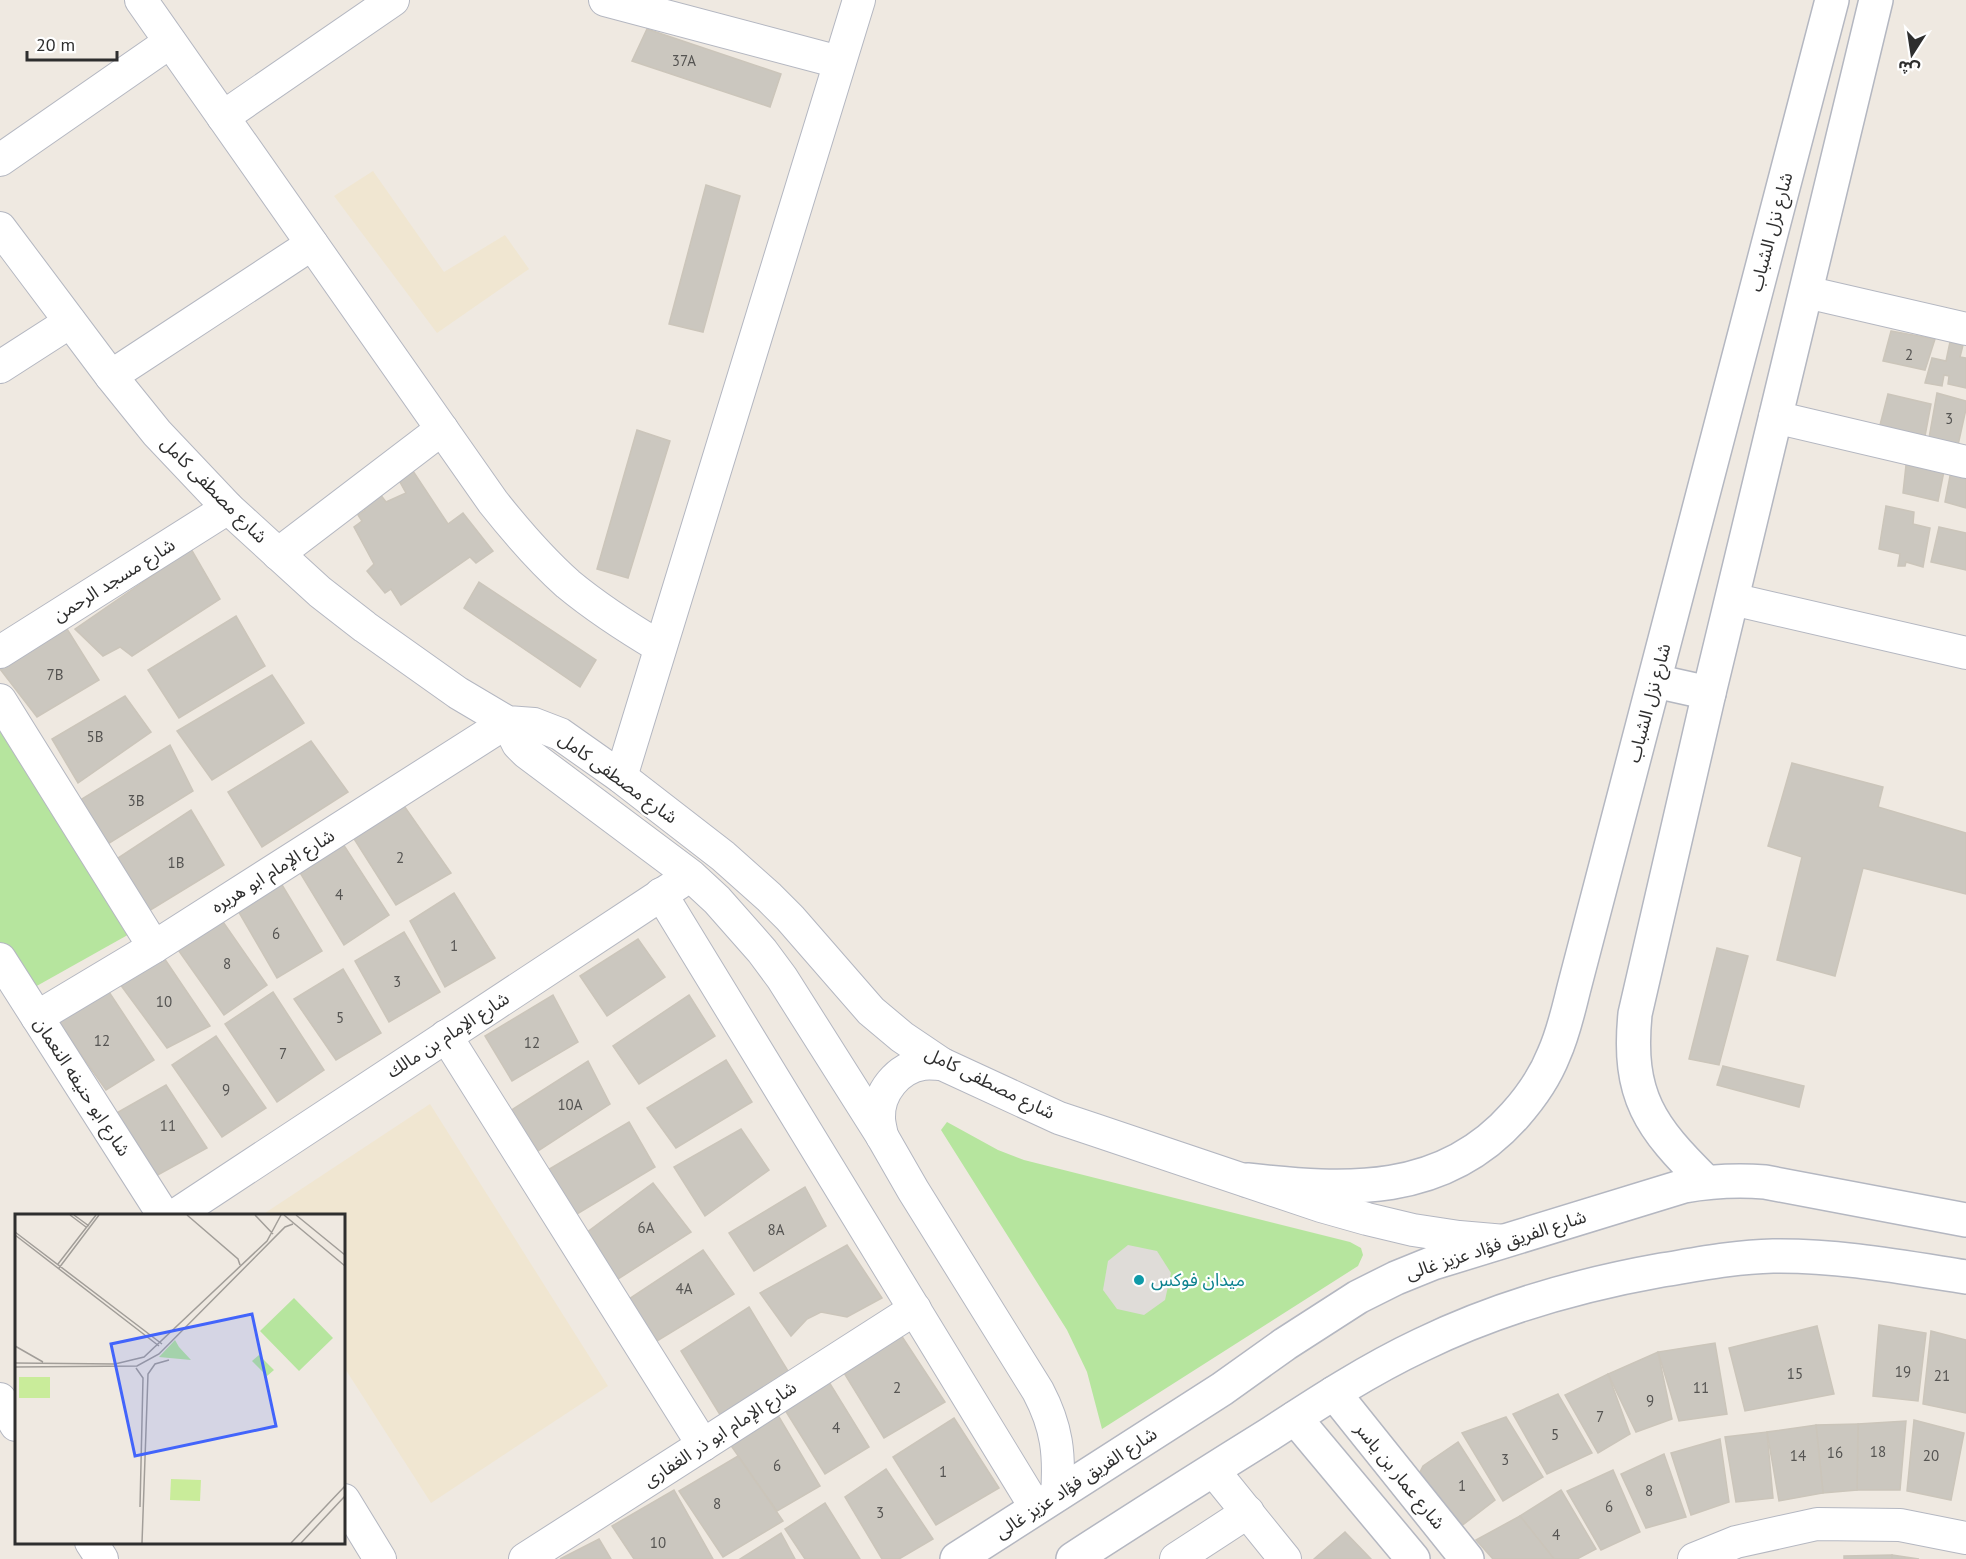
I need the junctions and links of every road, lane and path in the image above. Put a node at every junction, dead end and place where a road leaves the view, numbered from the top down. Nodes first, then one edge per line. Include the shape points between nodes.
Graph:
1 (141, 0) edge
2 (393, 0) edge
3 (605, 0) edge
4 (859, 0) edge
5 (1832, 0) edge
6 (1876, 0) edge
7 (170, 42) junction
8 (839, 62) junction
9 (223, 117) junction
10 (0, 160) edge
11 (0, 228) edge
12 (312, 244) junction
13 (1806, 292) junction
14 (70, 322) junction
15 (1966, 329) edge
16 (0, 367) edge
17 (111, 376) junction
18 (1775, 417) junction
19 (442, 429) junction
20 (1966, 462) edge
21 (228, 508) junction
22 (278, 554) junction
23 (1732, 599) junction
24 (660, 647) junction
25 (0, 652) edge
26 (1966, 653) edge
27 (1655, 681) junction
28 (1709, 693) junction
29 (0, 700) edge
30 (507, 722) junction
31 (621, 777) junction
32 (723, 856) junction
33 (690, 876) junction
34 (662, 894) junction
35 (154, 947) junction
36 (0, 959) edge
37 (37, 1017) junction
38 (446, 1036) junction
39 (942, 1064) junction
40 (882, 1136) junction
41 (1247, 1180) junction
42 (1706, 1182) junction
43 (163, 1214) edge
44 (176, 1214) edge
45 (1966, 1220) edge
46 (1506, 1241) junction
47 (1966, 1277) edge
48 (915, 1309) junction
49 (1334, 1393) junction
50 (0, 1399) edge
51 (1295, 1418) junction
52 (15, 1423) edge
53 (703, 1445) junction
54 (1213, 1470) junction
55 (1047, 1501) junction
56 (345, 1502) edge
57 (1248, 1512) junction
58 (1966, 1538) edge
59 (92, 1544) edge
60 (1078, 1557) edge
61 (102, 1559) edge
62 (381, 1559) edge
63 (525, 1559) edge
64 (957, 1559) edge
65 (1176, 1559) edge
66 (1285, 1559) edge
67 (1413, 1559) edge
68 (1467, 1559) edge
69 (1694, 1559) edge

1 - 7 street
2 - 9 street
3 - 8 street
4 - 8 street
5 - 27 street, شارع نزل الشباب
6 - 13 street
7 - 9 street
7 - 10 street
8 - 24 street
9 - 12 street
11 - 14 street, شارع مصطفى كامل
12 - 17 street
12 - 19 street
13 - 15 street
13 - 18 street
14 - 16 street
14 - 17 street, شارع مصطفى كامل
17 - 21 street, شارع مصطفى كامل
18 - 20 street
18 - 23 street
19 - 22 street
19 - 24 street via 516,531 568,584
21 - 22 street, شارع مصطفى كامل
21 - 25 street, شارع مسجد الرحمن
22 - 30 street, شارع مصطفى كامل via 365,627 458,693
23 - 26 street
23 - 28 street
24 - 31 street
27 - 28 street
27 - 41 street, شارع نزل الشباب via 1564,1026 1555,1053 1526,1102 1486,1143 1438,1172 1375,1185 1293,1185
28 - 42 street via 1635,1014 1632,1044 1635,1074 1644,1103 1676,1152
29 - 35 street
30 - 31 street, شارع مصطفى كامل via 548,728
30 - 33 street, شارع مصطفى كامل via 526,753
30 - 35 street, شارع الإمام ابو هريره
31 - 32 street, شارع مصطفى كامل
32 - 33 street, شارع الإمام بن مالك
32 - 39 street, شارع مصطفى كامل via 790,918 885,1025
33 - 34 street, شارع الإمام بن مالك
33 - 40 street, شارع مصطفى كامل via 762,951
34 - 38 street, شارع الإمام بن مالك
34 - 48 street
35 - 37 street, شارع الإمام ابو هريره
36 - 37 street, شارع ابو حنيفه النعمان
37 - 43 street, شارع ابو حنيفه النعمان
38 - 44 street, شارع الإمام بن مالك
38 - 53 street
39 - 40 street via 923,1064 906,1070 891,1082 882,1099
39 - 41 street, شارع مصطفى كامل via 1059,1118
40 - 55 street, شارع مصطفى كامل via 1048,1410 1058,1450
41 - 46 street, شارع مصطفى كامل via 1367,1219 1448,1235
42 - 45 street, شارع الفريق فؤاد عزيز غالى via 1765,1182
42 - 46 street, شارع الفريق فؤاد عزيز غالى
46 - 55 street, شارع الفريق فؤاد عزيز غالى via 1433,1263 1358,1297
47 - 49 street via 1871,1261 1772,1256 1721,1260 1616,1278 1563,1291 1466,1324
48 - 53 street, شارع الإمام ابو ذر الغفارى
48 - 55 street
49 - 51 street
49 - 68 street, شارع عمار بن ياسر
50 - 52 street
51 - 54 street
51 - 67 street
53 - 63 street, شارع الإمام ابو ذر الغفارى
54 - 57 street
54 - 60 street
55 - 64 street, شارع الفريق فؤاد عزيز غالى
56 - 62 street
57 - 65 street
57 - 66 street
58 - 69 street via 1900,1525 1817,1524 1736,1542
59 - 61 street

